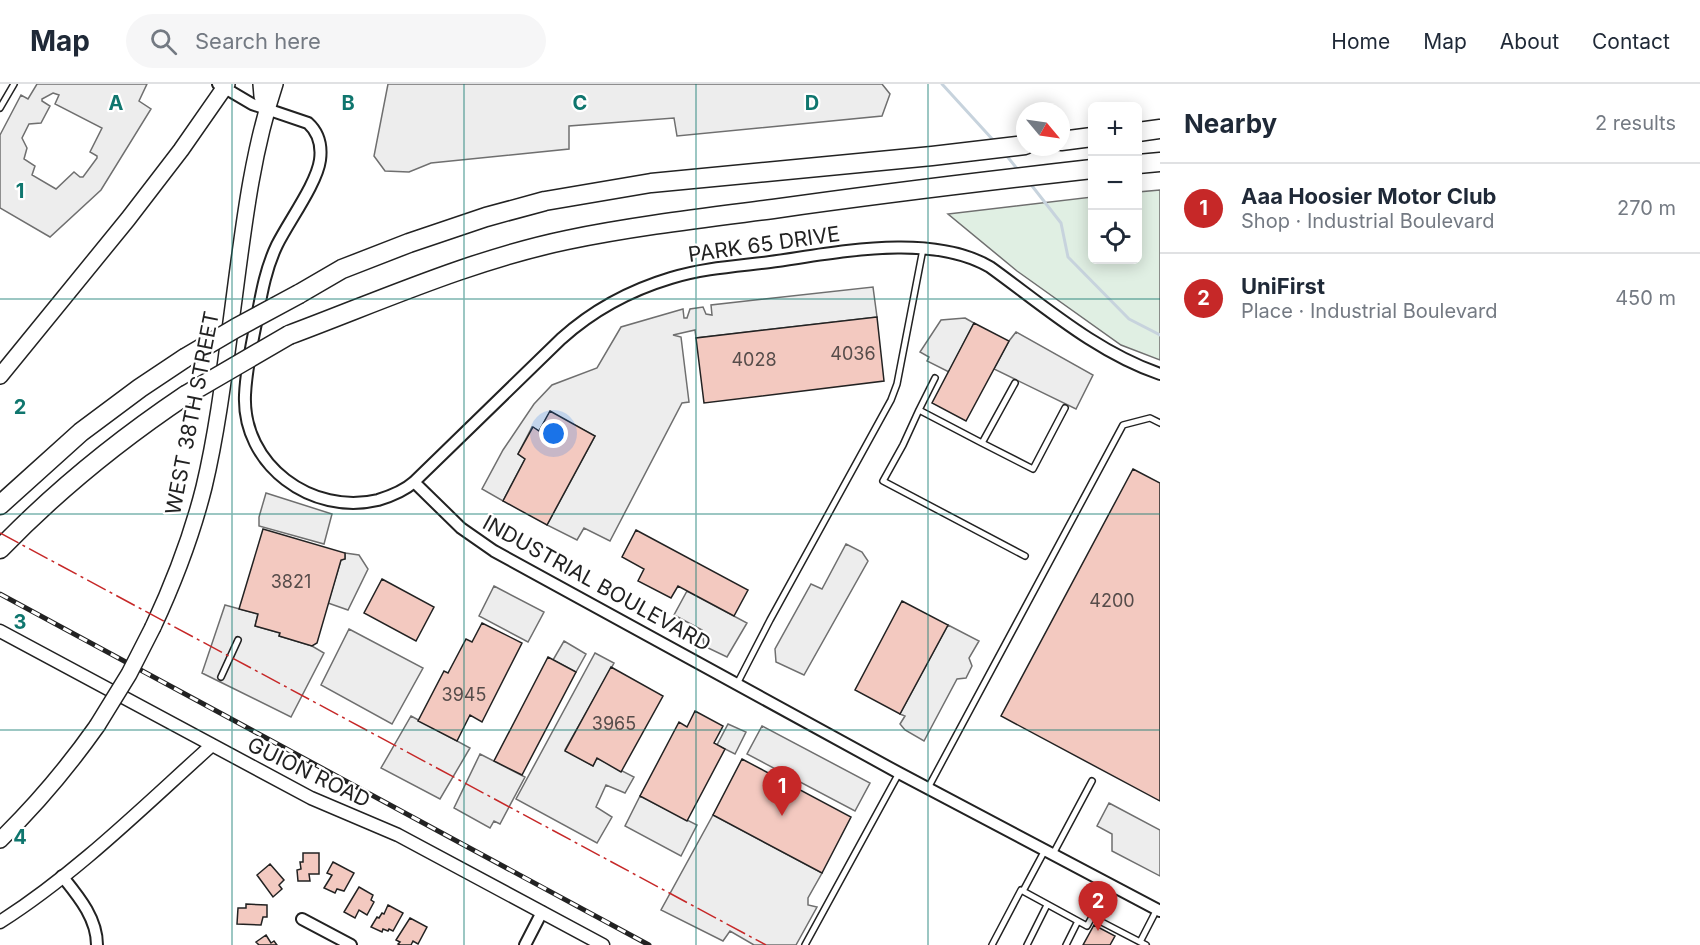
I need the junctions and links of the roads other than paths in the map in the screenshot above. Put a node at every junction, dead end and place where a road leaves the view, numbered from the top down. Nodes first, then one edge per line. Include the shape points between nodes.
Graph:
1 (14, 84) edge
2 (261, 84) edge
3 (275, 84) edge
4 (223, 85) edge
5 (0, 108) edge
6 (267, 110) junction
7 (1160, 129) edge
8 (1142, 131) edge
9 (1088, 137) edge
10 (1070, 140) edge
11 (1016, 146) edge
12 (1160, 162) edge
13 (1142, 164) edge
14 (1088, 169) edge
15 (923, 248) junction
16 (1160, 374) edge
17 (0, 376) edge
18 (935, 378) dead end
19 (1015, 383) dead end
20 (1065, 408) dead end
21 (919, 410) junction
22 (1160, 423) edge
23 (982, 443) junction
24 (414, 482) junction
25 (0, 505) edge
26 (2, 547) edge
27 (1025, 556) dead end
28 (0, 631) edge
29 (238, 640) dead end
30 (221, 677) dead end
31 (737, 684) junction
32 (212, 745) junction
33 (899, 774) junction
34 (1092, 781) dead end
35 (928, 788) junction
36 (0, 840) edge
37 (1049, 852) junction
38 (63, 876) junction
39 (1023, 891) junction
40 (1047, 905) junction
41 (1158, 910) edge
42 (542, 912) junction
43 (302, 919) dead end
44 (1078, 921) junction
45 (0, 922) edge
46 (1143, 943) edge
47 (97, 945) edge
48 (351, 945) edge
49 (525, 945) edge
50 (603, 945) edge
51 (805, 945) edge
52 (992, 945) edge
53 (1026, 945) edge
54 (1066, 945) edge

1 - 5 lane
2 - 6 main road
3 - 6 main road, WEST 38TH STREET
4 - 6 street
4 - 17 main road via 181,150
6 - 24 street via 308,123 320,139 321,152 317,173 278,244 264,279 245,397 252,434 267,462 281,477 317,498 341,503 368,502 393,495
6 - 36 main road, WEST 38TH STREET, bridge via 255,156 205,484 182,558 153,627 97,726 51,786
7 - 8 highway
9 - 10 highway
11 - 25 highway, bridge via 640,184 545,201 399,246 342,269 185,358 81,432
12 - 13 highway
14 - 26 highway, bridge via 652,225 567,240 478,264 289,335 186,395 102,456
15 - 16 street, PARK 65 DRIVE via 980,261 1093,341
15 - 24 street, PARK 65 DRIVE via 865,250 703,271 673,277 626,295 569,332
15 - 31 lane via 891,400
18 - 21 lane
19 - 23 lane
20 - 23 lane via 1033,469
21 - 23 lane
21 - 27 lane via 883,481
22 - 35 lane via 1150,418 1123,425
24 - 31 street, INDUSTRIAL BOULEVARD via 453,521 485,545
28 - 32 street, GUION ROAD
29 - 30 lane
31 - 33 street, INDUSTRIAL BOULEVARD
32 - 38 street
32 - 42 street, GUION ROAD via 311,798 398,835
33 - 35 street, INDUSTRIAL BOULEVARD
33 - 51 lane
34 - 37 lane
35 - 37 street, INDUSTRIAL BOULEVARD
37 - 39 lane
37 - 41 street, INDUSTRIAL BOULEVARD
38 - 45 street
38 - 47 street via 83,903
39 - 40 lane
39 - 52 lane
40 - 44 lane
40 - 53 lane
41 - 46 lane
42 - 49 street
42 - 50 street, GUION ROAD
43 - 48 street
44 - 46 lane via 1087,926 1092,916
44 - 54 lane

